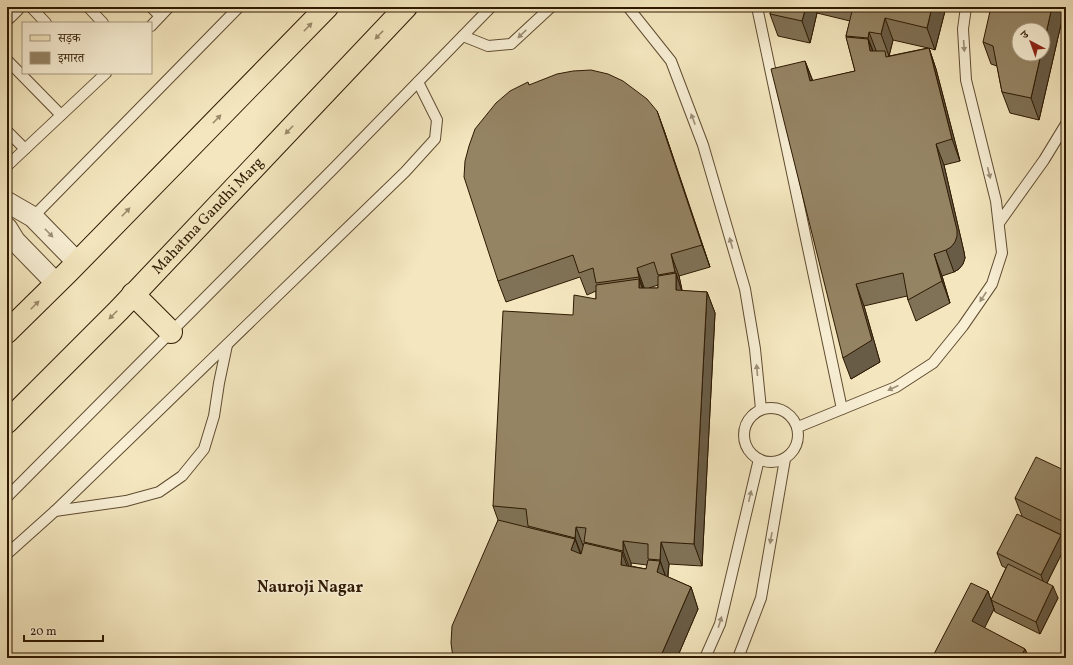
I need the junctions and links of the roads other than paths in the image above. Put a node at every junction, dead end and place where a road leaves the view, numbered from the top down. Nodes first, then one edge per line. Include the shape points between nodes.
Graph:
1 (14, 7) edge
2 (31, 7) edge
3 (88, 7) edge
4 (151, 7) edge
5 (169, 7) edge
6 (239, 7) edge
7 (406, 7) edge
8 (491, 7) edge
9 (551, 7) edge
10 (628, 7) edge
11 (757, 7) edge
12 (966, 7) edge
13 (324, 8) edge
14 (7, 14) edge
15 (160, 16) junction
16 (45, 22) edge
17 (102, 22) edge
18 (152, 25) edge
19 (463, 36) junction
20 (7, 60) edge
21 (100, 75) edge
22 (418, 82) junction
23 (61, 115) junction
24 (1066, 124) edge
25 (7, 130) edge
26 (25, 149) junction
27 (7, 166) edge
28 (7, 202) edge
29 (34, 217) junction
30 (999, 223) junction
31 (7, 228) edge
32 (77, 262) junction
33 (56, 283) junction
34 (133, 294) junction
35 (7, 332) edge
36 (171, 332) junction
37 (227, 344) junction
38 (761, 409) junction
39 (842, 409) junction
40 (7, 422) edge
41 (798, 427) junction
42 (785, 458) junction
43 (759, 459) junction
44 (7, 497) edge
45 (55, 511) junction
46 (7, 554) edge
47 (705, 658) edge
48 (738, 658) edge

1 - 14 street
2 - 16 lane
3 - 17 lane
4 - 15 lane
5 - 15 lane
6 - 29 lane
7 -> 34 main road, Mahatma Gandhi Marg
8 - 19 lane
9 -> 19 lane via 511,44 488,46
38 -> 10 lane via 745,289 703,145 671,60
11 - 39 lane
12 -> 30 lane via 963,29 966,80 996,201
32 -> 13 main road
15 - 18 lane
19 - 22 lane
20 - 23 lane
21 - 23 lane
22 - 36 lane
22 - 37 lane via 437,120 435,139 405,172
23 - 26 lane
24 - 30 lane
25 - 26 lane
26 - 27 lane
28 - 29 street
29 -> 32 street
30 -> 39 lane via 1002,253 992,284 933,363 896,387
31 - 33 street via 15,241
32 - 33 main road
35 -> 33 main road
34 - 36 main road
34 -> 40 main road, Mahatma Gandhi Marg
36 - 44 lane
37 - 45 lane
37 - 45 lane via 214,416 204,449 182,476 158,492 126,502
38 - 41 lane via 779,408 787,412
38 - 43 lane via 747,421 744,429 746,447
39 - 41 lane
41 - 42 lane via 796,445
42 - 43 lane via 776,462
42 -> 48 lane via 761,598
47 -> 43 lane via 720,624
45 - 46 lane

